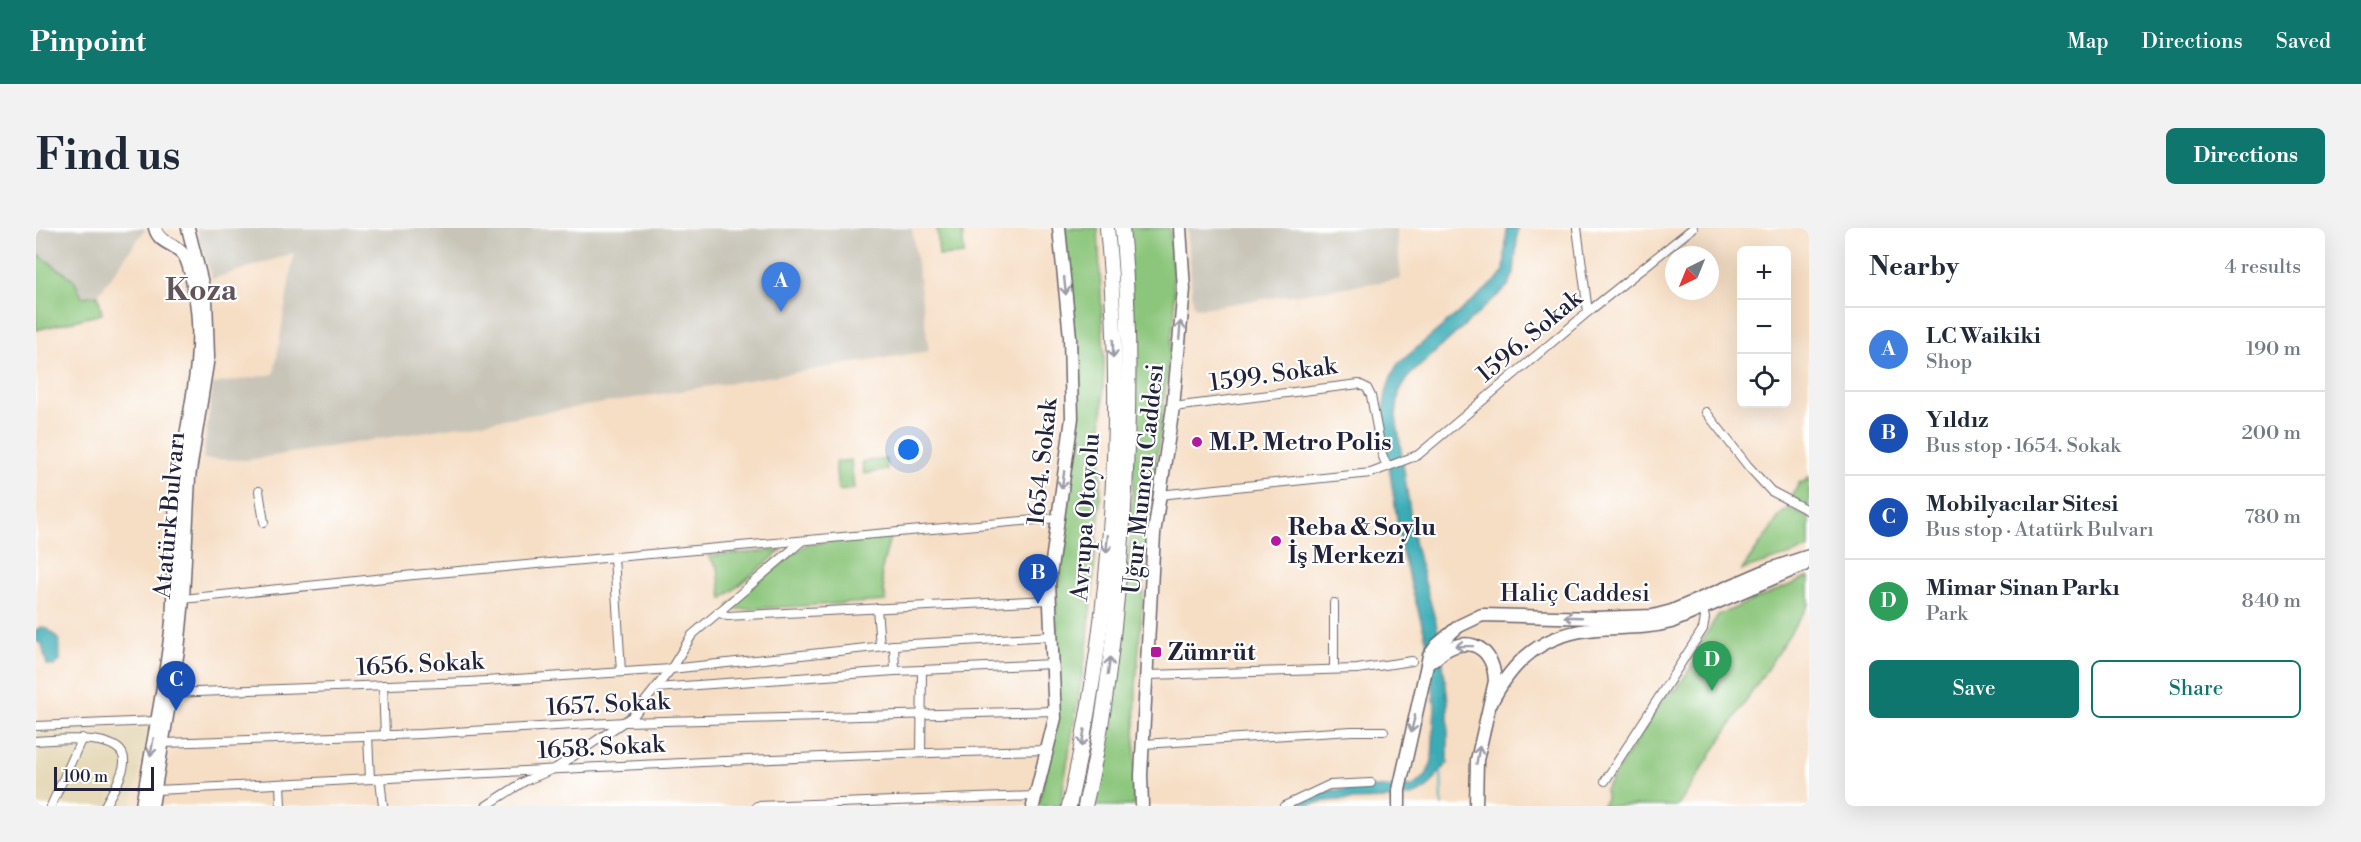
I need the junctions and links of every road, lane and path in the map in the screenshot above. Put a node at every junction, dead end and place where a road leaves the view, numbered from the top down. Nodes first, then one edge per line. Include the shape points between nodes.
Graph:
1 (155, 228) edge
2 (187, 228) edge
3 (1059, 228) edge
4 (1107, 228) edge
5 (1122, 228) edge
6 (1180, 228) edge
7 (1577, 228) edge
8 (1693, 228) edge
9 (164, 242) junction
10 (1587, 312) junction
11 (201, 373) junction
12 (1173, 407) junction
13 (1706, 412) dead end
14 (1387, 467) junction
15 (259, 491) dead end
16 (1159, 495) junction
17 (182, 500) junction
18 (1809, 511) edge
19 (1057, 518) junction
20 (264, 522) dead end
21 (803, 540) junction
22 (1809, 556) edge
23 (614, 557) junction
24 (1809, 564) edge
25 (183, 599) junction
26 (1049, 600) junction
27 (1334, 603) dead end
28 (877, 608) junction
29 (1703, 609) junction
30 (717, 612) junction
31 (1052, 636) junction
32 (894, 645) junction
33 (880, 646) junction
34 (1412, 661) dead end
35 (1053, 664) junction
36 (1426, 667) junction
37 (671, 669) junction
38 (1334, 669) junction
39 (922, 670) junction
40 (895, 671) junction
41 (621, 672) junction
42 (1147, 675) junction
43 (383, 685) junction
44 (656, 688) junction
45 (171, 693) junction
46 (1490, 705) junction
47 (1055, 711) junction
48 (921, 713) junction
49 (156, 721) junction
50 (625, 722) junction
51 (36, 726) edge
52 (1384, 731) dead end
53 (385, 735) junction
54 (368, 736) junction
55 (82, 738) junction
56 (36, 741) edge
57 (164, 743) junction
58 (1143, 744) junction
59 (1048, 750) junction
60 (921, 753) junction
61 (556, 768) junction
62 (380, 778) junction
63 (370, 779) junction
64 (1605, 781) dead end
65 (1371, 783) dead end
66 (280, 784) junction
67 (155, 790) junction
68 (1034, 801) edge
69 (51, 806) edge
70 (105, 806) edge
71 (142, 806) edge
72 (152, 806) edge
73 (281, 806) edge
74 (383, 806) edge
75 (486, 806) edge
76 (757, 806) edge
77 (1069, 806) edge
78 (1085, 806) edge
79 (1142, 806) edge
80 (1284, 806) edge
81 (1399, 806) edge
82 (1476, 806) edge

1 - 9 main road, Atatürk Bulvarı
2 - 9 main road, Atatürk Bulvarı via 181,239
2 - 11 main road, Atatürk Bulvarı via 206,299 208,342
3 -> 19 main road, 1654. Sokak via 1070,337 1072,418
4 -> 77 highway, Avrupa Otoyolu via 1114,380 1108,532 1095,661
78 -> 5 highway, Avrupa Otoyolu via 1112,650 1125,505 1128,355
12 -> 6 main road, Uğur Mumcu Caddesi via 1184,289
7 - 10 street
8 - 10 street, 1596. Sokak
9 - 11 main road, Atatürk Bulvarı via 184,256 191,279
10 - 14 street, 1596. Sokak via 1418,455
11 - 17 main road, Atatürk Bulvarı via 187,436
12 - 14 street, 1599. Sokak via 1359,384 1371,396
12 - 16 main road, Uğur Mumcu Caddesi
13 - 18 street via 1771,491
14 - 16 street, 1596. Sokak via 1371,473
15 - 20 street
16 - 42 main road, Uğur Mumcu Caddesi
17 - 25 main road, Atatürk Bulvarı
17 - 49 main road, Atatürk Bulvarı via 172,621
19 - 21 street
19 - 26 main road, 1654. Sokak
21 - 23 street
21 - 30 street
22 -> 36 main road, Haliç Caddesi via 1653,616 1482,615 1458,626 1444,638 1429,656
23 - 25 street
23 - 41 street
24 - 29 main road, Haliç Caddesi
25 - 45 main road, Atatürk Bulvarı
26 - 28 street
26 - 31 main road, 1654. Sokak
27 - 38 street
28 - 30 street via 727,616
28 - 33 street
29 - 46 main road, Haliç Caddesi via 1653,627 1595,629 1537,646 1520,659 1500,684
29 - 64 street via 1703,629
30 - 37 street via 692,634
31 - 32 street, 1656. Sokak
31 - 35 main road, 1654. Sokak
32 - 33 street, 1656. Sokak
32 - 40 street
33 - 37 street, 1656. Sokak
34 - 38 street
35 - 39 street
35 - 47 main road, 1654. Sokak
46 -> 36 main road via 1494,667 1478,646 1456,644 1443,650
36 -> 81 main road, Haliç Caddesi via 1399,790
37 - 41 street, 1656. Sokak
37 - 44 street
38 - 42 street
39 - 40 street
39 - 48 street
40 - 44 street
41 - 43 street, 1656. Sokak
42 - 58 main road, Uğur Mumcu Caddesi
43 - 45 street, 1656. Sokak
43 - 53 street
44 - 50 street
45 - 57 main road, Atatürk Bulvarı
82 -> 46 main road via 1477,760
47 - 48 street, 1657. Sokak
47 - 59 main road, 1654. Sokak
48 - 50 street, 1657. Sokak
48 - 60 street
49 - 51 street
49 -> 71 main road, Atatürk Bulvarı
50 - 53 street, 1657. Sokak
50 - 61 street
52 - 58 street
53 - 54 street, 1657. Sokak
54 - 57 street, 1657. Sokak
54 - 63 street
55 - 56 street
55 - 69 street
55 - 70 street via 108,744 124,758
57 - 67 main road, Atatürk Bulvarı
58 - 79 main road, Uğur Mumcu Caddesi
59 - 60 street, 1658. Sokak
59 - 68 main road, 1654. Sokak
60 - 61 street, 1658. Sokak
61 - 62 street, 1658. Sokak
61 - 75 street via 525,781
62 - 63 street, 1658. Sokak
62 - 74 street
63 - 66 street, 1658. Sokak
65 - 80 street via 1329,785
66 - 67 street, 1658. Sokak
66 - 73 street
67 - 72 main road, Atatürk Bulvarı
68 - 76 street

